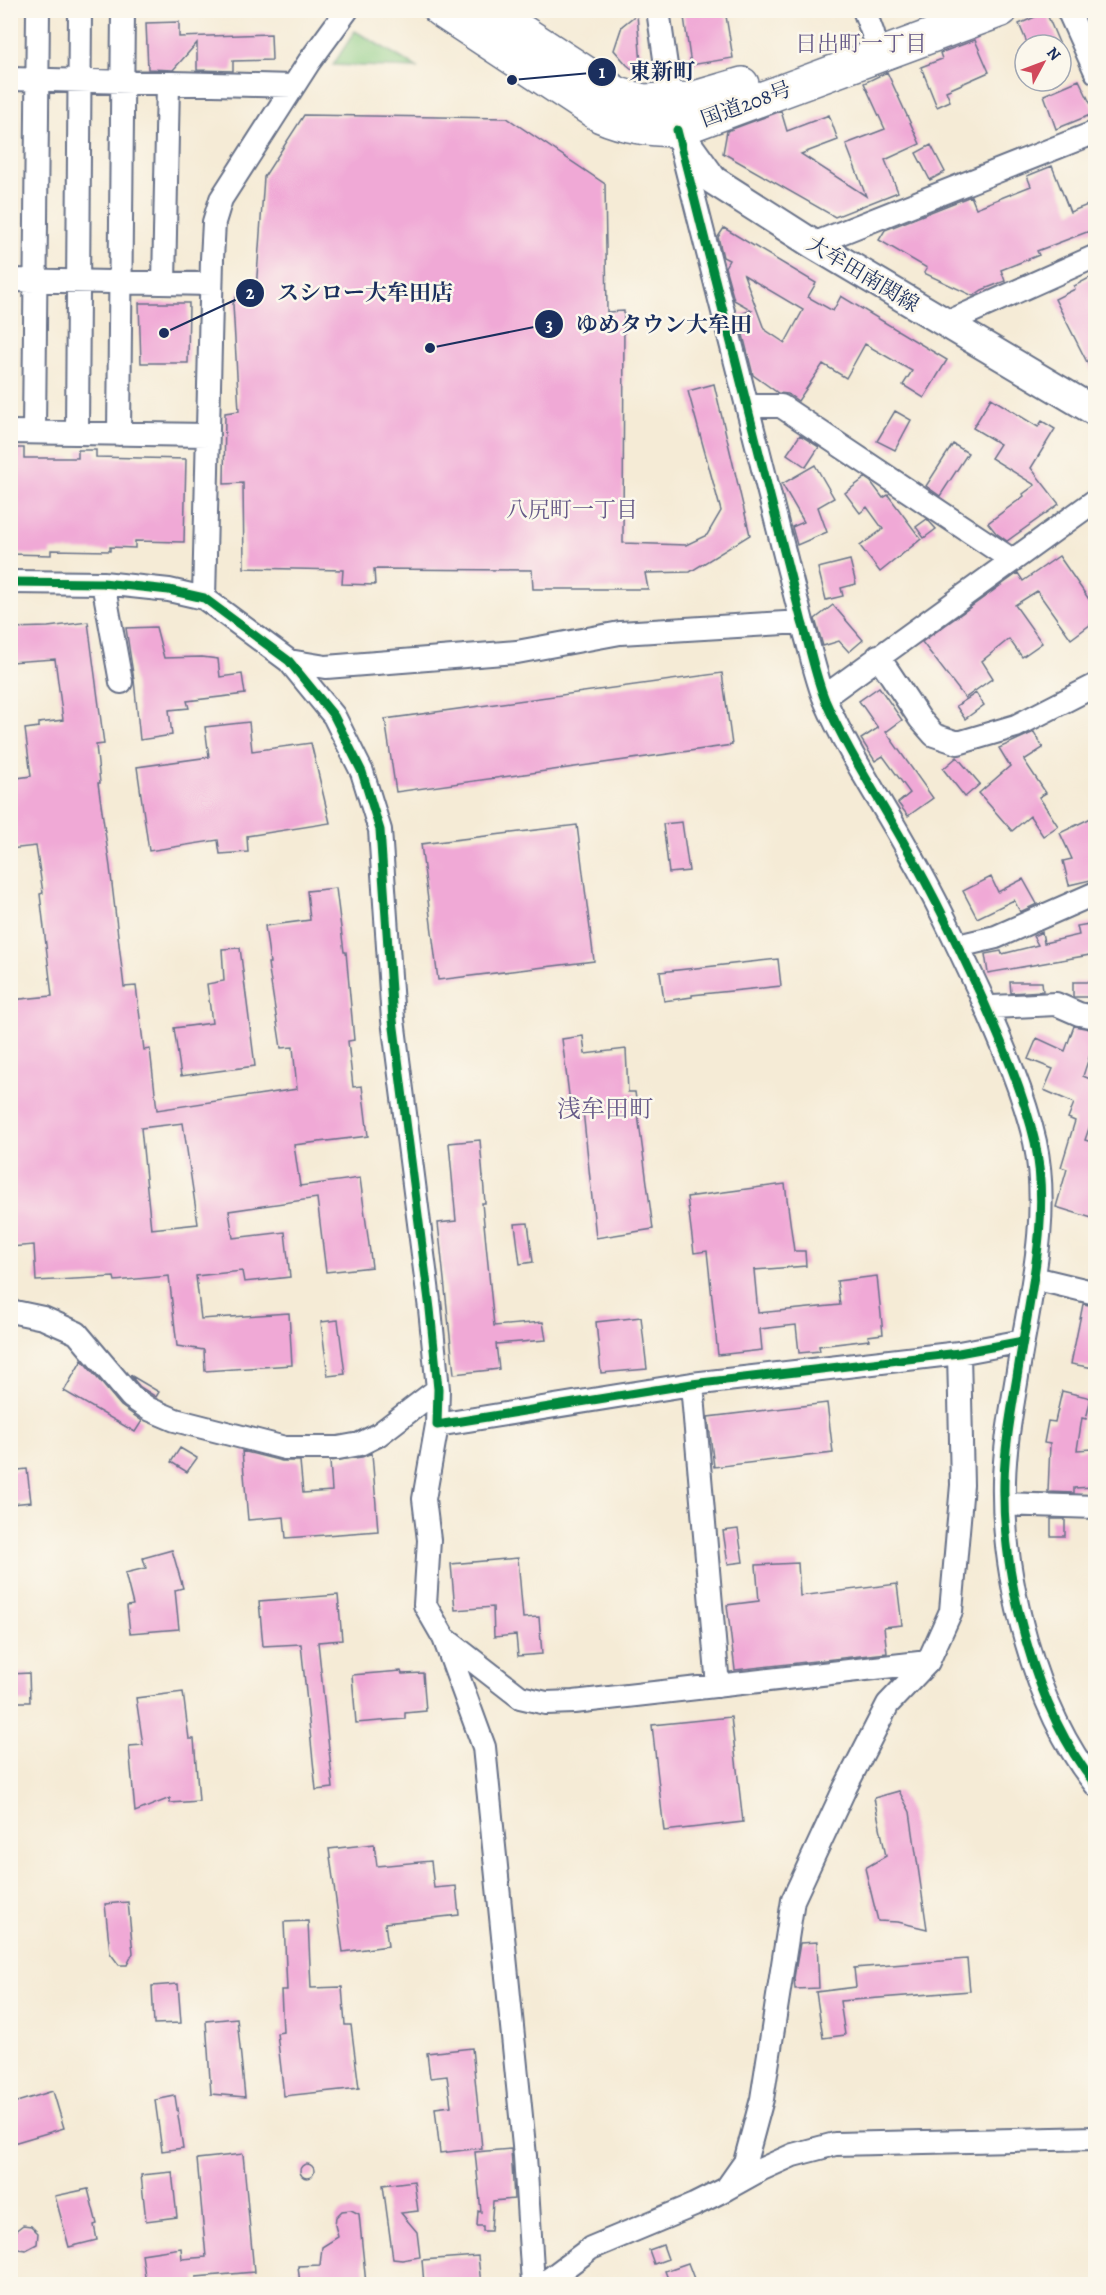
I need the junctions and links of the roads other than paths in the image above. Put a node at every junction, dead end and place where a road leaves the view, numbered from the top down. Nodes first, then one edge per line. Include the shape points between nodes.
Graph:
1 (38, 10) edge
2 (80, 10) edge
3 (123, 10) edge
4 (347, 10) edge
5 (440, 10) edge
6 (489, 10) edge
7 (658, 10) edge
8 (937, 10) edge
9 (1000, 10) edge
10 (1068, 10) edge
11 (868, 22) edge
12 (1095, 72) edge
13 (10, 79) edge
14 (38, 80) junction
15 (79, 81) junction
16 (123, 82) junction
17 (168, 83) junction
18 (293, 86) junction
19 (674, 115) junction
20 (1095, 132) edge
21 (813, 244) junction
22 (1095, 256) edge
23 (10, 280) edge
24 (36, 281) junction
25 (77, 281) junction
26 (121, 282) junction
27 (164, 283) junction
28 (211, 284) junction
29 (946, 323) junction
30 (747, 406) junction
31 (1095, 412) edge
32 (10, 432) edge
33 (34, 432) junction
34 (77, 433) junction
35 (119, 434) junction
36 (208, 435) junction
37 (1095, 500) edge
38 (1012, 560) junction
39 (10, 582) edge
40 (102, 584) junction
41 (204, 598) junction
42 (802, 622) junction
43 (878, 656) junction
44 (289, 661) junction
45 (121, 682) dead end
46 (1095, 685) edge
47 (824, 697) junction
48 (1095, 893) edge
49 (958, 946) junction
50 (992, 1007) dead end
51 (1095, 1017) edge
52 (1034, 1278) junction
53 (1095, 1293) edge
54 (10, 1311) edge
55 (1023, 1341) junction
56 (959, 1353) junction
57 (692, 1384) junction
58 (438, 1389) junction
59 (437, 1425) junction
60 (1005, 1504) junction
61 (1095, 1507) edge
62 (444, 1638) junction
63 (928, 1662) junction
64 (718, 1686) junction
65 (1095, 1782) edge
66 (1095, 2138) edge
67 (726, 2189) junction
68 (533, 2284) edge
69 (543, 2284) edge

1 - 14 street
2 - 15 street
3 - 16 street
4 - 18 street
5 - 19 highway, 国道208号 via 601,116 647,129
6 - 19 highway, 国道208号 via 618,94
7 - 19 street
8 - 11 highway, 国道208号
9 - 19 highway, 国道208号
10 - 12 street
11 - 19 highway, 国道208号 via 730,88 691,99
13 - 14 street
14 - 15 street
14 - 24 street
15 - 16 street
15 - 25 street
16 - 17 street
16 - 26 street
17 - 18 street
17 - 27 street
18 - 28 street via 222,199 214,222
19 - 21 main road, 大牟田南関線 via 713,180
19 - 30 street
20 - 21 street
21 - 29 main road, 大牟田南関線
22 - 29 street
23 - 24 street
24 - 25 street
24 - 33 street
25 - 26 street
25 - 34 street
26 - 27 street
26 - 35 street
27 - 28 street
28 - 36 street
29 - 31 main road, 大牟田南関線
30 - 38 street via 781,406
30 - 42 street
32 - 33 street
33 - 34 street
34 - 35 street
35 - 36 street
36 - 41 street
37 - 38 street
38 - 43 street
39 - 40 street
40 - 41 street via 169,590
40 - 45 street
41 - 44 street
42 - 44 street via 620,633 517,652 326,667
42 - 47 street
43 - 46 street via 934,735 958,743 1016,726
43 - 47 street
44 - 58 street via 334,716 362,772 380,830 393,1020
47 - 49 street
48 - 49 street via 996,937
49 - 52 street via 998,1033 1035,1142 1040,1218
50 - 51 street via 1056,1004
52 - 53 street
52 - 55 street
54 - 58 street via 44,1318 77,1333 131,1397 148,1409 285,1448 360,1444 378,1435
55 - 56 street
55 - 60 street via 1007,1436
56 - 57 street
56 - 63 street via 962,1485 951,1611
57 - 59 street
57 - 64 street
58 - 59 street
59 - 62 street via 424,1499 429,1540 425,1605
60 - 61 street
60 - 65 street via 1018,1611 1031,1654 1049,1707 1073,1755
62 - 64 street via 520,1697 546,1703
62 - 68 street via 484,1747 525,2156
63 - 64 street
63 - 67 street via 888,1704 793,1900 762,2098 745,2162
66 - 67 street via 835,2144 793,2155
67 - 69 street via 591,2248

